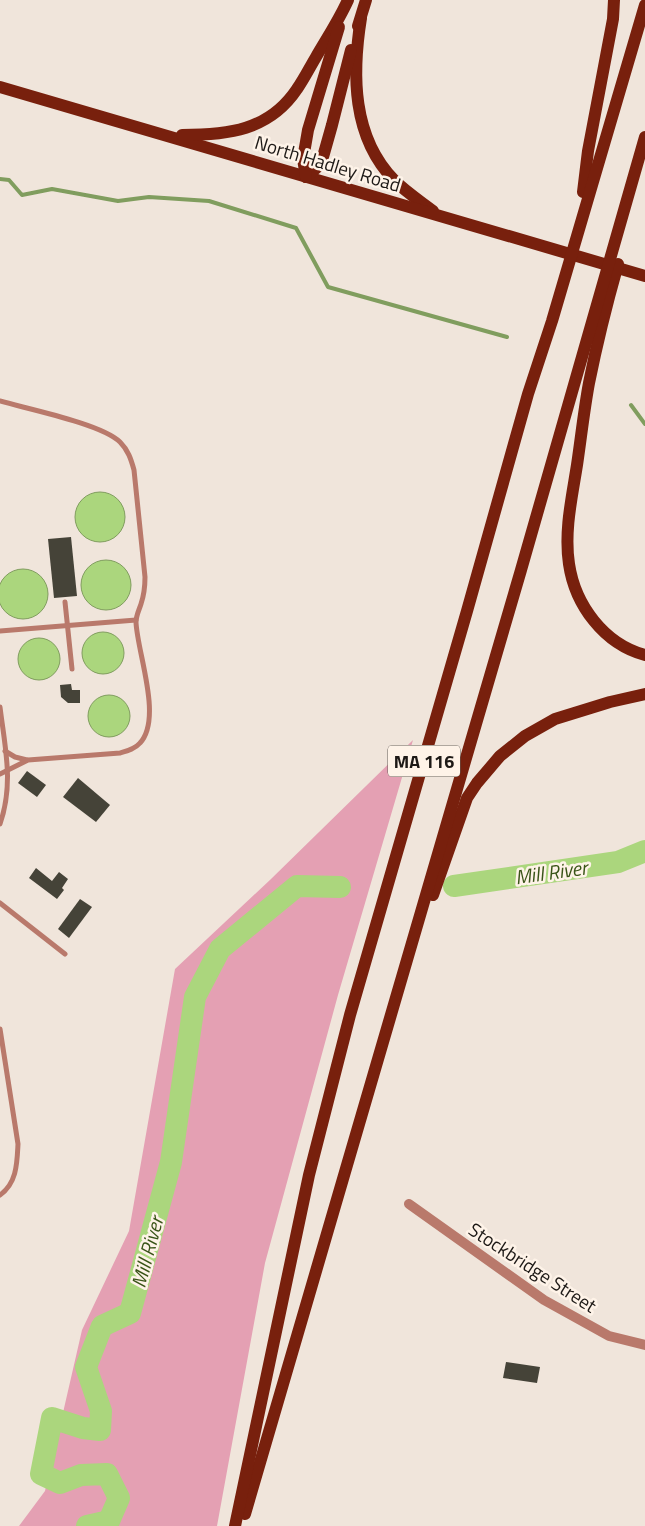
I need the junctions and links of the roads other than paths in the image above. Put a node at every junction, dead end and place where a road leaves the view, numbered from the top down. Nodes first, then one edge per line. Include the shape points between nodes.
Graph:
1 (366, 0) edge
2 (614, 0) edge
3 (345, 5) edge
4 (645, 5) edge
5 (360, 18) junction
6 (0, 88) edge
7 (167, 135) junction
8 (645, 137) edge
9 (645, 166) edge
10 (306, 177) junction
11 (441, 217) junction
12 (577, 234) junction
13 (645, 276) edge
14 (0, 401) edge
15 (65, 602) dead end
16 (136, 620) junction
17 (68, 626) junction
18 (0, 631) edge
19 (645, 655) edge
20 (72, 670) dead end
21 (645, 694) edge
22 (0, 707) edge
23 (5, 751) junction
24 (28, 760) junction
25 (8, 770) junction
26 (0, 774) edge
27 (0, 824) edge
28 (0, 903) edge
29 (65, 954) dead end
30 (0, 1029) edge
31 (370, 1085) junction
32 (0, 1195) edge
33 (409, 1204) dead end
34 (645, 1345) edge
35 (235, 1526) edge
36 (241, 1526) edge

1 - 5 main road
2 - 12 main road
3 - 7 main road via 286,104 254,125 230,133
3 - 10 main road via 308,130 304,159
4 - 12 main road, MA 116
5 - 10 main road via 321,164
5 - 11 main road via 356,50 357,91 361,119 370,146 394,180
6 - 7 main road, North Hadley Road
7 - 10 main road, North Hadley Road
8 - 31 main road, MA 116
9 - 19 main road via 589,382 571,504 568,550 574,584 588,613 616,641
10 - 11 main road, North Hadley Road
11 - 13 main road, North Hadley Road
12 - 35 main road, MA 116 via 350,1016 310,1175
14 - 16 lane via 96,428 117,440 128,453 134,470 145,577
15 - 17 lane
16 - 17 lane
16 - 24 lane via 149,716 142,742 120,753
17 - 18 lane
17 - 20 lane
21 - 31 main road via 567,714 545,724 508,749 477,783 467,798
22 - 23 lane
23 - 24 lane
23 - 25 lane
24 - 25 lane
25 - 26 lane
25 - 27 lane via 9,784
28 - 29 lane
30 - 32 lane via 18,1144 12,1181
31 - 36 main road, MA 116
33 - 34 street, Stockbridge Street via 544,1300 617,1339

